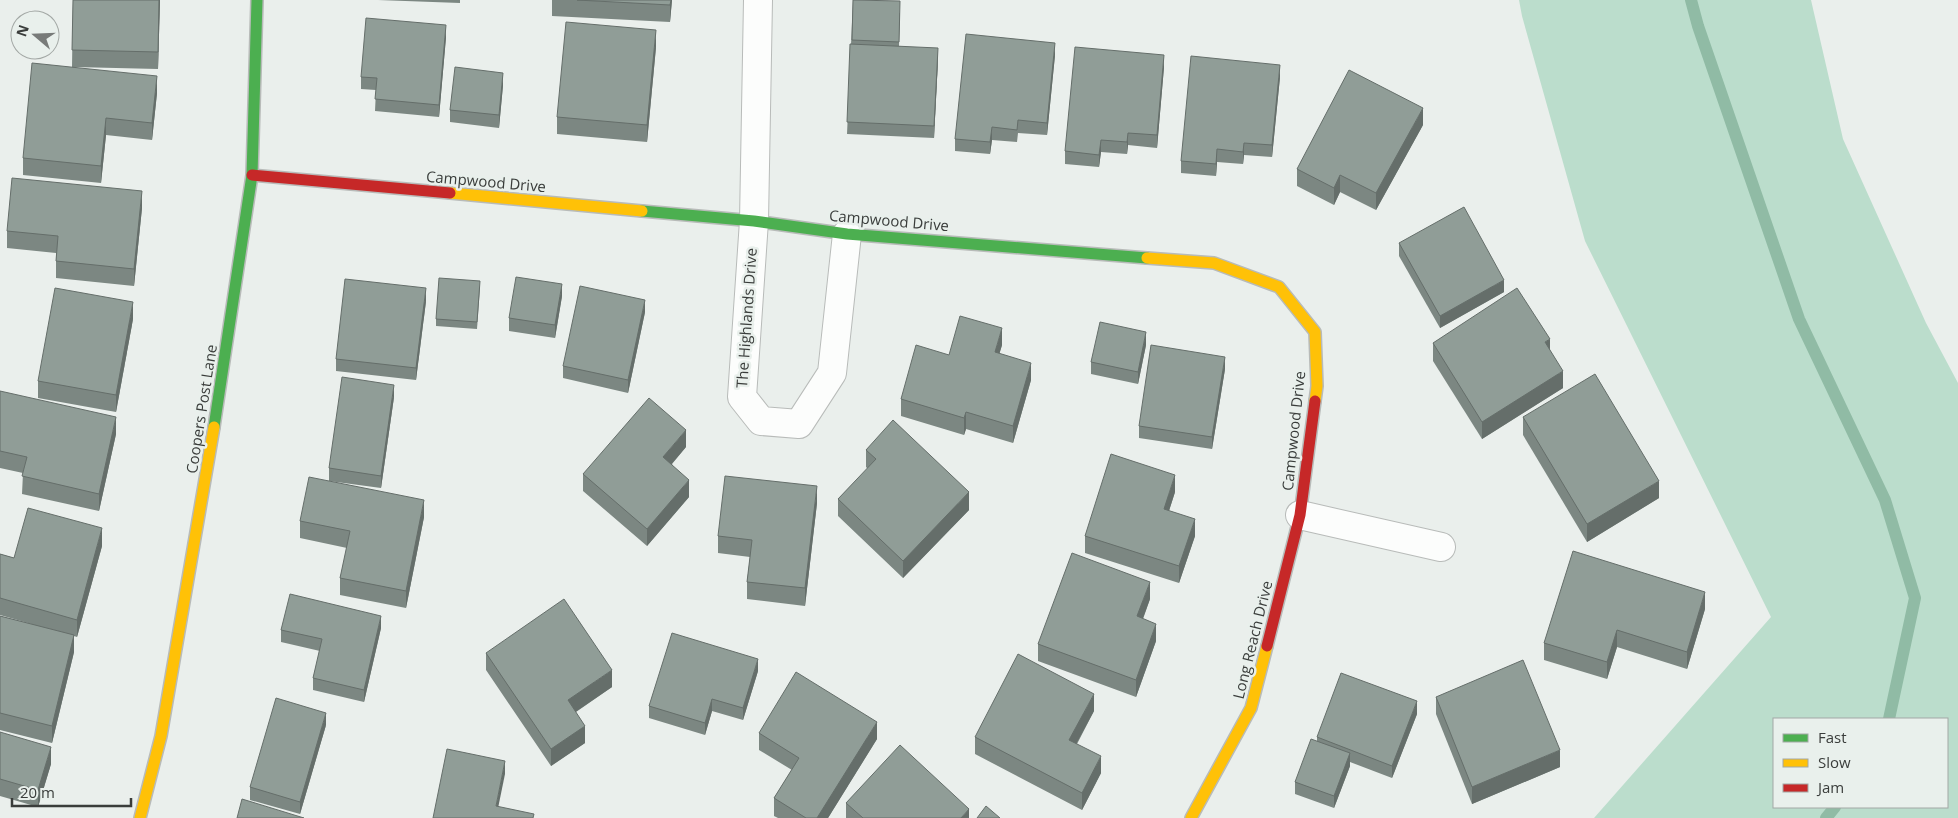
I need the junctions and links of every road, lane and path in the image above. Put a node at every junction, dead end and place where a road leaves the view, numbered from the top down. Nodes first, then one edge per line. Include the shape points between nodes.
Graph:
1 (257, 0) edge
2 (758, 0) edge
3 (252, 175) junction
4 (754, 221) junction
5 (847, 234) junction
6 (1300, 516) junction
7 (1441, 547) dead end
8 (140, 818) edge
9 (1191, 818) edge

1 - 3 street, Coopers Post Lane
2 - 4 street, The Highlands Drive
3 - 4 street, Campwood Drive
3 - 8 street, Coopers Post Lane via 206,478 161,736
4 - 5 street, Campwood Drive
4 - 5 street, The Highlands Drive via 742,396 761,421 799,424 832,373
5 - 6 street, Campwood Drive via 1214,263 1279,287 1315,332 1317,386
6 - 7 street
6 - 9 street, Long Reach Drive via 1251,708

